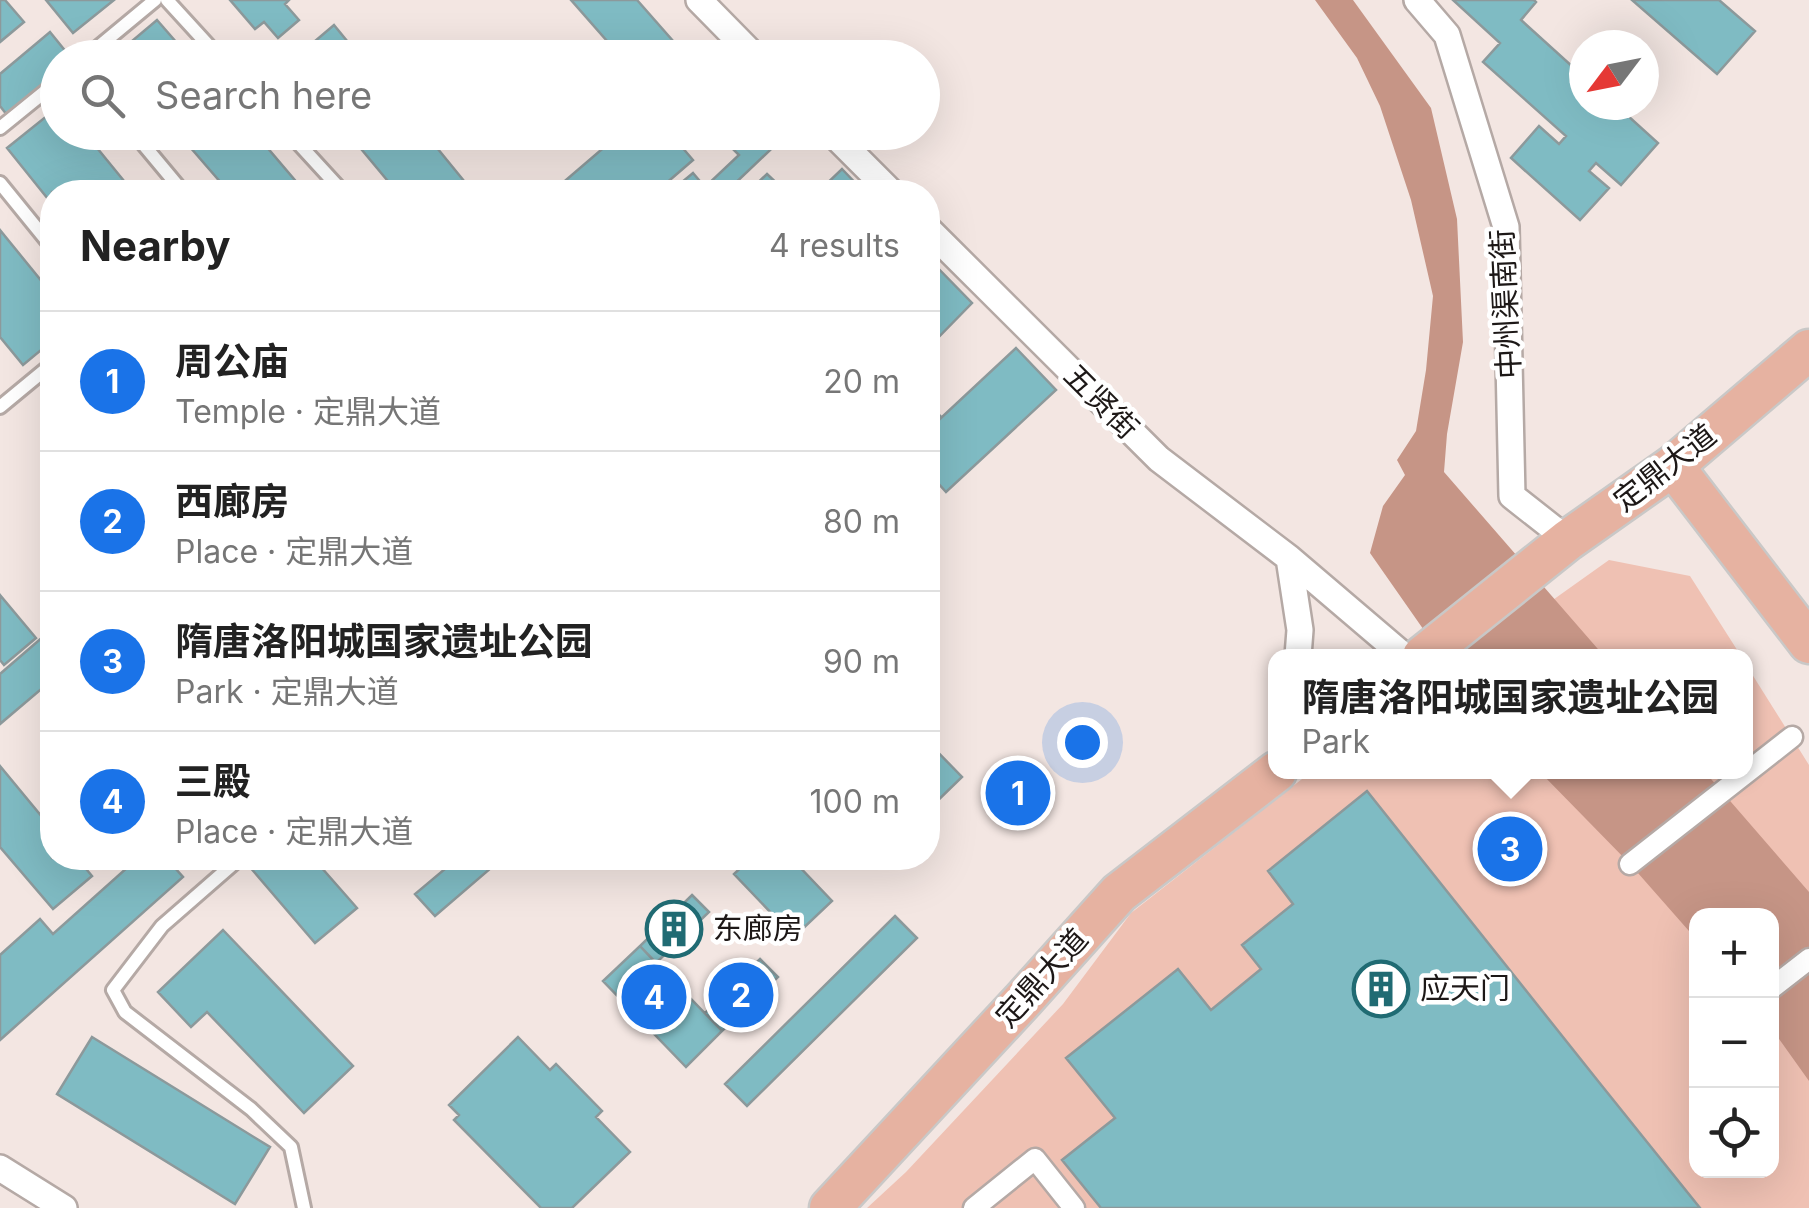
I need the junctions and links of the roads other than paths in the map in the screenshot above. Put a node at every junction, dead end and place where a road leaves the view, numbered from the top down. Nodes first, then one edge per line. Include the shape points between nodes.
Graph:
1 (155, 0) edge
2 (167, 0) edge
3 (699, 0) edge
4 (1417, 0) edge
5 (107, 40) edge
6 (204, 40) edge
7 (738, 40) edge
8 (40, 95) edge
9 (0, 128) edge
10 (148, 150) edge
11 (304, 150) edge
12 (849, 150) edge
13 (172, 180) edge
14 (331, 180) edge
15 (879, 180) edge
16 (0, 183) edge
17 (40, 232) edge
18 (940, 241) edge
19 (1809, 350) edge
20 (40, 374) edge
21 (0, 407) edge
22 (1672, 466) junction
23 (1568, 540) junction
24 (1289, 558) junction
25 (1809, 643) edge
26 (1299, 649) edge
27 (1410, 649) edge
28 (1426, 649) edge
29 (1792, 738) dead end
30 (1753, 769) edge
31 (1268, 778) edge
32 (1740, 779) edge
33 (1630, 864) dead end
34 (226, 870) edge
35 (1809, 959) edge
36 (1779, 983) edge
37 (0, 1168) edge
38 (64, 1208) edge
39 (304, 1208) edge
40 (830, 1208) edge
41 (974, 1208) edge
42 (1074, 1208) edge

1 - 5 lane
2 - 6 lane
3 - 7 street
4 - 23 street, 中州渠南街 via 1447,36 1506,227 1512,496
8 - 9 lane
10 - 13 lane
11 - 14 lane
12 - 15 street
16 - 17 lane
18 - 24 street, 五贤街 via 1159,459
19 - 22 main road, 定鼎大道
20 - 21 lane
22 - 23 main road, 定鼎大道
22 - 25 main road
23 - 28 main road, 定鼎大道
24 - 26 street
24 - 27 street, 五贤街
29 - 30 street
31 - 40 main road, 定鼎大道 via 1119,892
32 - 33 street
34 - 39 lane via 162,926 113,990 125,1012 291,1147
35 - 36 street
37 - 38 street
41 - 42 street via 1035,1159

